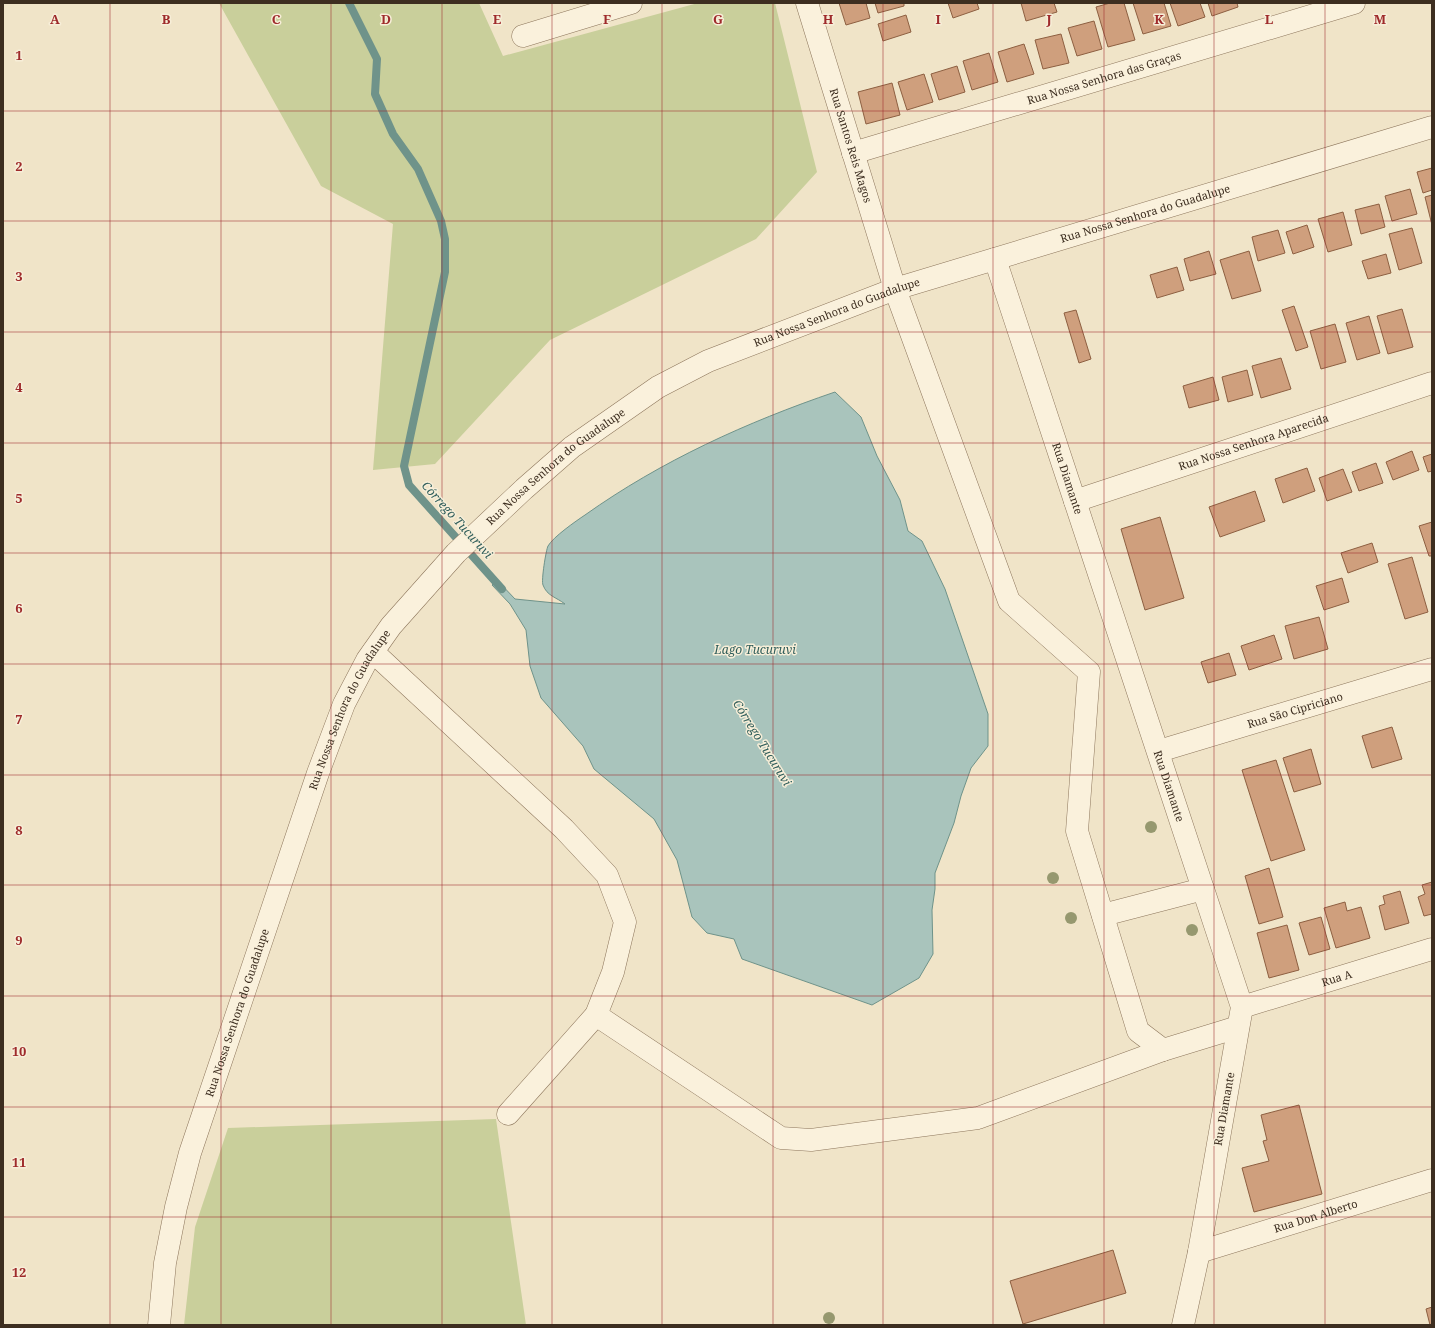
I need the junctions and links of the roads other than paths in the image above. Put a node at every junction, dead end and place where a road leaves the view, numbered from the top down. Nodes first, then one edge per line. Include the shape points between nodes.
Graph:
1 (807, 3) edge
2 (1354, 3) edge
3 (627, 4) edge
4 (523, 36) dead end
5 (1432, 127) edge
6 (853, 153) junction
7 (995, 258) junction
8 (896, 288) junction
9 (1432, 383) edge
10 (1075, 501) junction
11 (373, 652) junction
12 (1432, 669) edge
13 (1159, 751) junction
14 (1203, 889) junction
15 (1102, 915) junction
16 (1432, 949) edge
17 (596, 1015) junction
18 (1240, 1017) junction
19 (1163, 1050) junction
20 (508, 1114) dead end
21 (1432, 1180) edge
22 (1198, 1252) junction
23 (159, 1325) edge
24 (1183, 1325) edge

1 - 6 street, Rua Santos Reis Magos
2 - 6 street, Rua Nossa Senhora das Graças
3 - 4 street
5 - 7 street, Rua Nossa Senhora do Guadalupe
6 - 8 street, Rua Santos Reis Magos
7 - 8 street, Rua Nossa Senhora do Guadalupe
7 - 10 street, Rua Diamante
8 - 11 street, Rua Nossa Senhora do Guadalupe via 708,361 658,387 572,447 474,535 391,626
8 - 15 street, Rua Santos Reis Magos via 1008,601 1089,672 1077,831
9 - 10 street, Rua Nossa Senhora Aparecida
10 - 13 street, Rua Diamante
11 - 17 street via 564,829 607,875 625,922 613,972
11 - 23 street, Rua Nossa Senhora do Guadalupe via 344,704 318,773 190,1153 165,1263
12 - 13 street, Rua São Cipriciano
13 - 14 street, Rua Diamante
14 - 15 street
14 - 18 street, Rua Diamante
15 - 19 street via 1138,1031
16 - 18 street, Rua A
17 - 19 street, Rua A via 781,1138 811,1140 978,1118
17 - 20 street
18 - 19 street, Rua A
18 - 22 street, Rua Diamante
21 - 22 street, Rua Don Alberto
22 - 24 street, Rua Diamante

